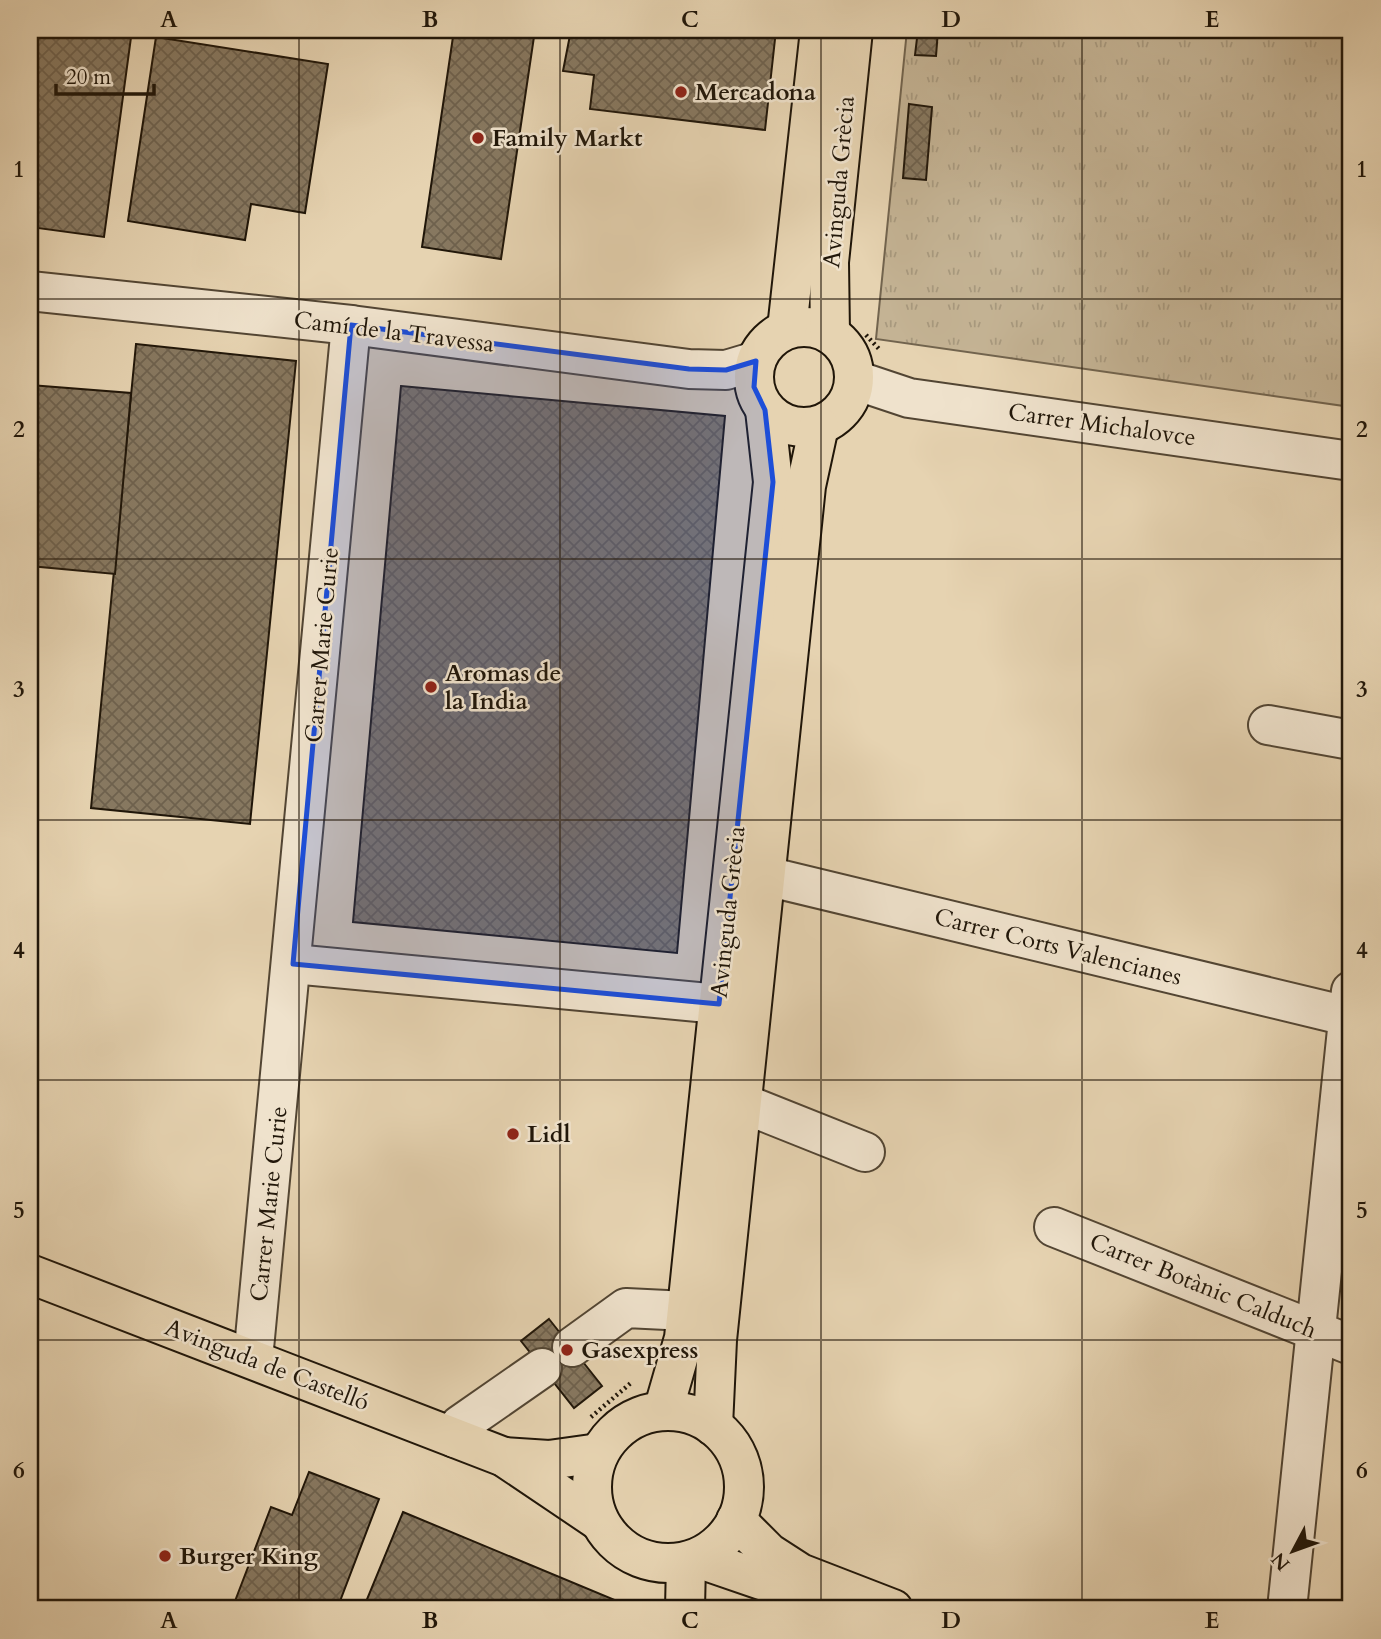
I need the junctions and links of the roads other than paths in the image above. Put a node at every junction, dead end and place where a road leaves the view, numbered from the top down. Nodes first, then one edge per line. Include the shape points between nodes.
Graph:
1 (820, 30) edge
2 (853, 30) edge
3 (30, 291) edge
4 (351, 325) junction
5 (788, 329) junction
6 (844, 330) junction
7 (756, 361) junction
8 (855, 380) junction
9 (765, 410) junction
10 (818, 426) junction
11 (1351, 461) edge
12 (1268, 725) dead end
13 (1351, 740) edge
14 (766, 876) junction
15 (293, 964) junction
16 (719, 1004) junction
17 (1350, 1008) edge
18 (742, 1103) junction
19 (865, 1152) dead end
20 (1054, 1227) dead end
21 (30, 1273) edge
22 (687, 1311) junction
23 (1316, 1330) junction
24 (1351, 1345) edge
25 (253, 1359) junction
26 (663, 1411) junction
27 (713, 1426) junction
28 (593, 1437) junction
29 (456, 1438) junction
30 (504, 1457) junction
31 (736, 1520) junction
32 (599, 1521) junction
33 (691, 1560) junction
34 (685, 1609) edge
35 (842, 1609) edge
36 (893, 1609) edge
37 (1287, 1609) edge

1 - 5 main road, Avinguda Grècia
2 - 6 main road, Avinguda Grècia via 830,262
3 - 4 street, Camí de la Travessa
4 - 7 street, Camí de la Travessa via 689,369 726,370
4 - 15 street, Carrer Marie Curie
5 - 6 main road
5 - 7 main road via 768,341
6 - 8 main road
7 - 9 main road via 754,387
8 - 10 main road via 844,409
8 - 11 street, Carrer Michalovce via 923,400
9 - 10 main road via 789,426
9 - 16 main road, Avinguda Grècia via 773,482
10 - 14 main road, Avinguda Grècia via 806,486
12 - 13 street
14 - 17 street, Carrer Corts Valencianes
14 - 18 main road, Avinguda Grècia
15 - 16 street
15 - 25 street, Carrer Marie Curie
16 - 22 main road, Avinguda Grècia
17 - 23 street
18 - 19 street
18 - 27 main road, Avinguda Grècia via 717,1340
20 - 23 street, Carrer Botànic Calduch
21 - 25 main road, Avinguda de Castelló
22 - 26 main road, Avinguda Grècia
22 - 29 street via 626,1308 460,1425
23 - 24 street, Carrer Botànic Calduch
23 - 37 street
25 - 29 main road, Avinguda de Castelló
26 - 27 main road via 689,1415
26 - 28 main road via 643,1415 611,1437
27 - 31 main road via 731,1445 742,1469 744,1495
28 - 30 main road, Avinguda de Castelló via 549,1460
28 - 32 main road via 592,1498
29 - 30 main road, Avinguda de Castelló
30 - 32 main road, Avinguda de Castelló
31 - 33 main road via 720,1542
31 - 36 main road via 769,1553 800,1573
32 - 33 main road via 614,1542 635,1556 660,1563
33 - 34 main road
33 - 35 main road

